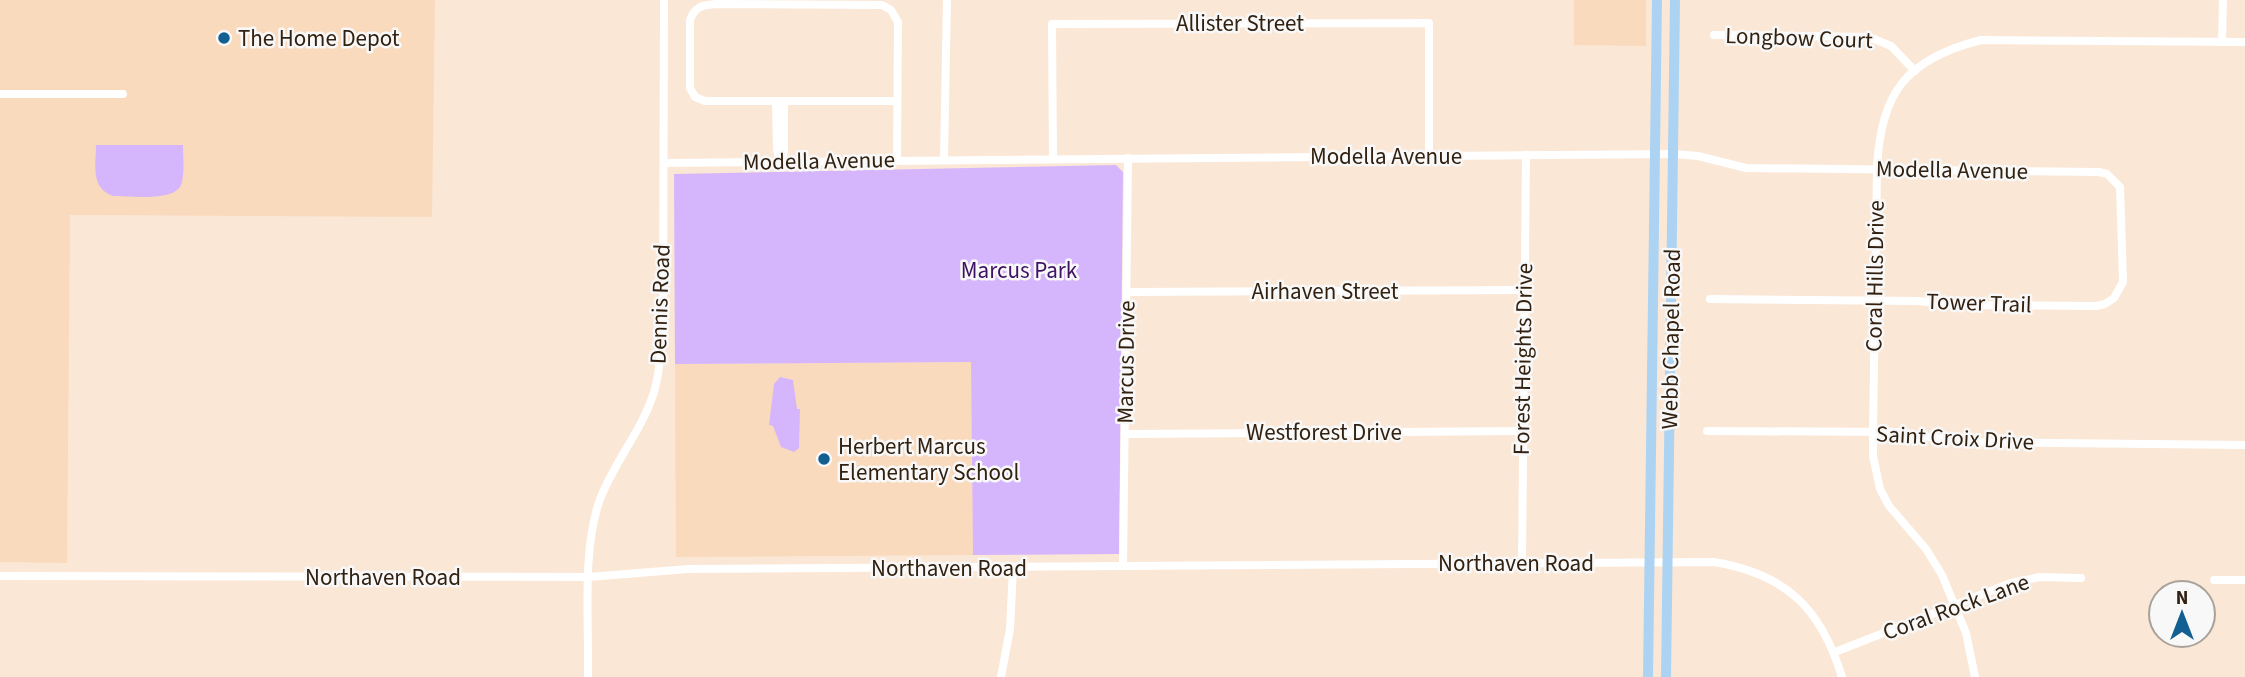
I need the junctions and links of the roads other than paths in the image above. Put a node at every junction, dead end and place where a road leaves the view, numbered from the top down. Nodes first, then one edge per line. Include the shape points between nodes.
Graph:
1 (664, 0) edge
2 (947, 0) edge
3 (1657, 0) edge
4 (1675, 0) edge
5 (2223, 0) edge
6 (1714, 35) dead end
7 (2222, 42) junction
8 (2245, 42) edge
9 (1915, 71) junction
10 (0, 94) edge
11 (123, 94) dead end
12 (780, 101) junction
13 (896, 101) junction
14 (1655, 154) junction
15 (1673, 154) junction
16 (1430, 156) junction
17 (1526, 156) junction
18 (1128, 158) junction
19 (1052, 159) junction
20 (897, 160) junction
21 (944, 160) junction
22 (781, 162) junction
23 (663, 163) junction
24 (1877, 169) junction
25 (2107, 174) joint
26 (1524, 290) junction
27 (1127, 292) junction
28 (1710, 299) dead end
29 (1874, 300) junction
30 (1707, 430) dead end
31 (1522, 431) junction
32 (1874, 433) junction
33 (1126, 434) junction
34 (2245, 445) edge
35 (1668, 561) junction
36 (1522, 562) junction
37 (1650, 562) junction
38 (1123, 566) junction
39 (1013, 568) junction
40 (0, 576) edge
41 (590, 577) junction
42 (2081, 578) dead end
43 (2217, 580) edge
44 (2245, 580) edge
45 (1955, 604) junction
46 (1835, 652) junction
47 (588, 677) edge
48 (1001, 677) edge
49 (1648, 677) edge
50 (1666, 677) edge
51 (1842, 677) edge
52 (1975, 677) edge

1 - 23 street, Dennis Road
2 - 21 street
3 - 14 main road, Webb Chapel Road
4 - 15 main road, Webb Chapel Road
5 - 7 street
6 - 9 street, Longbow Court via 1869,37 1891,46
7 - 8 street, Coral Hills Drive
7 - 9 street, Coral Hills Drive via 1981,40 1951,48
9 - 24 street, Coral Hills Drive via 1902,83 1884,114
10 - 11 street
12 - 13 street
12 - 13 street via 699,99 690,89 690,20 697,8 717,4 877,5 891,10 898,22
12 - 22 street via 776,151
13 - 20 street
14 - 15 street, Modella Avenue
14 - 17 street, Modella Avenue
14 - 37 main road, Webb Chapel Road
15 - 24 street, Modella Avenue via 1746,168
15 - 35 main road, Webb Chapel Road
16 - 17 street, Modella Avenue
16 - 18 street, Modella Avenue
16 - 19 street, Allister Street via 1429,23 1052,24
17 - 26 street, Forest Heights Drive
18 - 19 street, Modella Avenue
18 - 27 street, Marcus Drive
19 - 21 street, Modella Avenue
20 - 21 street, Modella Avenue
20 - 22 street, Modella Avenue
22 - 23 street, Modella Avenue
23 - 41 street, Dennis Road via 661,358 654,392 599,502 590,547
24 - 25 street, Modella Avenue
24 - 29 street, Coral Hills Drive
25 - 29 street, Tower Trail via 2120,187 2123,282 2105,304 1956,305
26 - 27 street, Airhaven Street
26 - 31 street, Forest Heights Drive
27 - 33 street, Marcus Drive
28 - 29 street, Tower Trail
29 - 32 street, Coral Hills Drive
30 - 32 street, Saint Croix Drive
31 - 33 street, Westforest Drive
31 - 36 street, Forest Heights Drive
32 - 34 street, Saint Croix Drive via 1916,433 1961,442
32 - 45 street, Coral Hills Drive via 1875,470 1889,506 1926,550
33 - 38 street, Marcus Drive
35 - 37 street, Northaven Road
35 - 46 street, Northaven Road via 1714,562 1761,574 1799,600 1817,619
35 - 50 main road, Webb Chapel Road
36 - 37 street, Northaven Road
36 - 38 street, Northaven Road
37 - 49 main road, Webb Chapel Road
38 - 39 street, Northaven Road
39 - 41 street, Northaven Road via 688,569
39 - 48 street via 1010,629
40 - 41 street, Northaven Road
41 - 47 street, Dennis Road
42 - 45 street, Coral Rock Lane via 2011,583
43 - 44 street
45 - 46 street, Coral Rock Lane
45 - 52 street, Coral Hills Drive
46 - 51 street, Northaven Road

